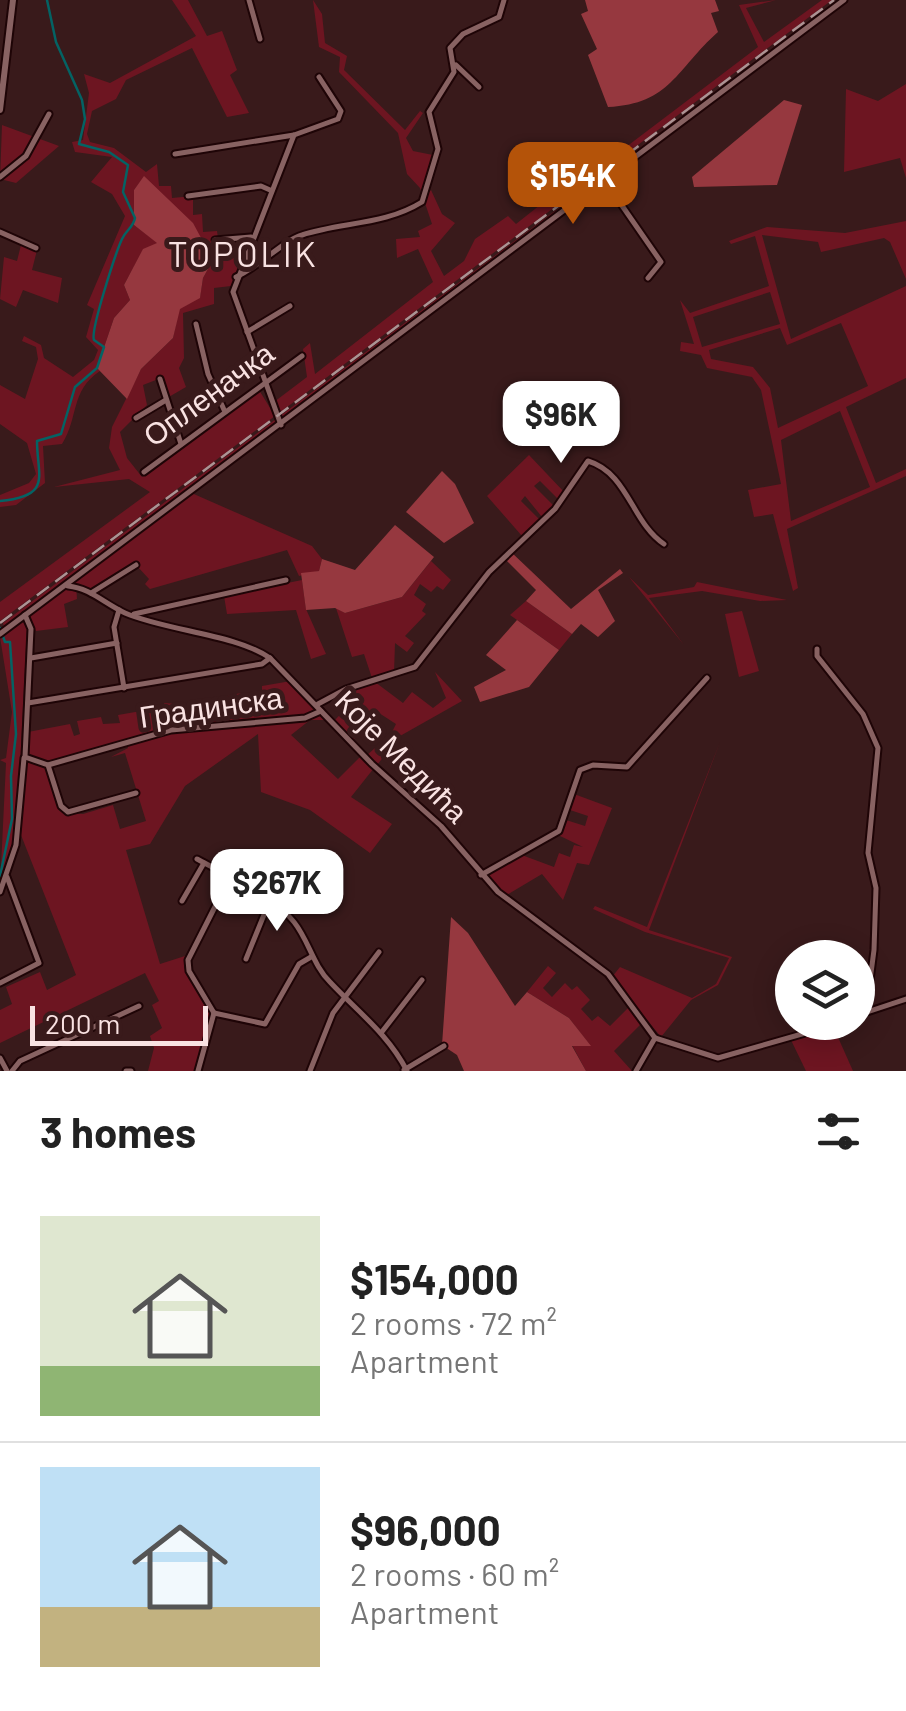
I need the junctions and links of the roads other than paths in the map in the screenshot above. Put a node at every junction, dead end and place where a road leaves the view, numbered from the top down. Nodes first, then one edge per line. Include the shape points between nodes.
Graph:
1 (13, 0) edge
2 (249, 0) edge
3 (504, 0) edge
4 (844, 0) edge
5 (260, 40) dead end
6 (454, 63) junction
7 (2, 75) edge
8 (320, 77) dead end
9 (478, 87) dead end
10 (0, 110) edge
11 (49, 114) dead end
12 (294, 135) junction
13 (175, 154) dead end
14 (0, 177) edge
15 (605, 181) junction
16 (270, 190) junction
17 (188, 196) dead end
18 (0, 232) edge
19 (251, 238) junction
20 (215, 240) dead end
21 (36, 248) dead end
22 (236, 277) junction
23 (648, 278) dead end
24 (290, 306) dead end
25 (196, 324) dead end
26 (247, 332) junction
27 (302, 356) dead end
28 (160, 380) dead end
29 (265, 382) junction
30 (166, 400) junction
31 (225, 412) junction
32 (136, 418) dead end
33 (281, 425) junction
34 (182, 444) junction
35 (144, 472) dead end
36 (664, 544) dead end
37 (136, 566) dead end
38 (286, 580) dead end
39 (64, 586) junction
40 (91, 593) junction
41 (119, 610) junction
42 (25, 615) junction
43 (132, 615) junction
44 (0, 634) edge
45 (116, 643) junction
46 (817, 649) dead end
47 (30, 658) junction
48 (270, 658) junction
49 (707, 678) dead end
50 (124, 688) junction
51 (27, 703) junction
52 (319, 708) junction
53 (24, 756) junction
54 (48, 765) junction
55 (136, 794) dead end
56 (481, 875) junction
57 (7, 877) junction
58 (236, 880) junction
59 (0, 892) edge
60 (182, 901) dead end
61 (270, 904) junction
62 (874, 940) edge
63 (379, 952) dead end
64 (311, 957) junction
65 (246, 959) dead end
66 (422, 980) dead end
67 (0, 983) edge
68 (346, 997) junction
69 (906, 1000) edge
70 (139, 1006) dead end
71 (875, 1011) edge
72 (214, 1013) junction
73 (381, 1032) junction
74 (654, 1038) junction
75 (781, 1040) edge
76 (444, 1046) dead end
77 (0, 1058) edge
78 (405, 1070) edge
79 (10, 1071) edge
80 (198, 1071) edge
81 (310, 1071) edge
82 (636, 1071) edge

1 - 7 street
2 - 5 street
3 - 6 street via 499,16 452,44
4 - 15 street
6 - 9 street
6 - 22 street via 430,112 438,143 422,202 388,218 298,236
7 - 10 street
8 - 12 street via 340,118
11 - 14 street via 26,156
12 - 13 street
12 - 16 street
15 - 23 street via 661,262
15 - 33 street
16 - 17 street
16 - 19 street
18 - 21 street
19 - 20 street
19 - 22 street
22 - 26 street via 232,292
24 - 26 street
25 - 31 street
26 - 29 street
27 - 29 street, Опленачка
28 - 30 street
29 - 31 street, Опленачка
29 - 33 street
30 - 32 street
30 - 34 street
31 - 34 street, Опленачка
33 - 39 street
34 - 35 street, Опленачка
36 - 52 street, Градинска via 629,494 588,461 555,509 506,553 413,669 346,689
37 - 40 street
38 - 43 street
39 - 40 street, Које Медића
39 - 42 street
40 - 41 street, Које Медића
41 - 43 street, Које Медића
41 - 45 street
42 - 44 street
42 - 47 street
43 - 48 street, Које Медића
45 - 47 street
45 - 50 street
46 - 62 street via 863,714 878,748 868,852 876,888
47 - 51 street
48 - 50 street
48 - 52 street, Које Медића
49 - 56 street via 627,767 580,770 555,834
50 - 51 street
51 - 53 street
52 - 54 street, Градинска via 305,718 171,730
52 - 56 street, Које Медића via 441,826
53 - 54 street
53 - 57 street
54 - 55 street via 61,806 72,813
56 - 74 street, Које Медића via 608,974
57 - 59 street
57 - 67 street via 38,964
58 - 60 street via 200,861
58 - 61 street
58 - 72 street via 217,900 188,966
61 - 64 street via 301,932
61 - 65 street
63 - 68 street
64 - 68 street
64 - 72 street via 299,964 264,1024
66 - 73 street
68 - 73 street
68 - 81 street
69 - 71 street
70 - 79 street
72 - 80 street
73 - 78 street
74 - 75 street via 718,1058
74 - 82 street
76 - 78 street
77 - 79 street

